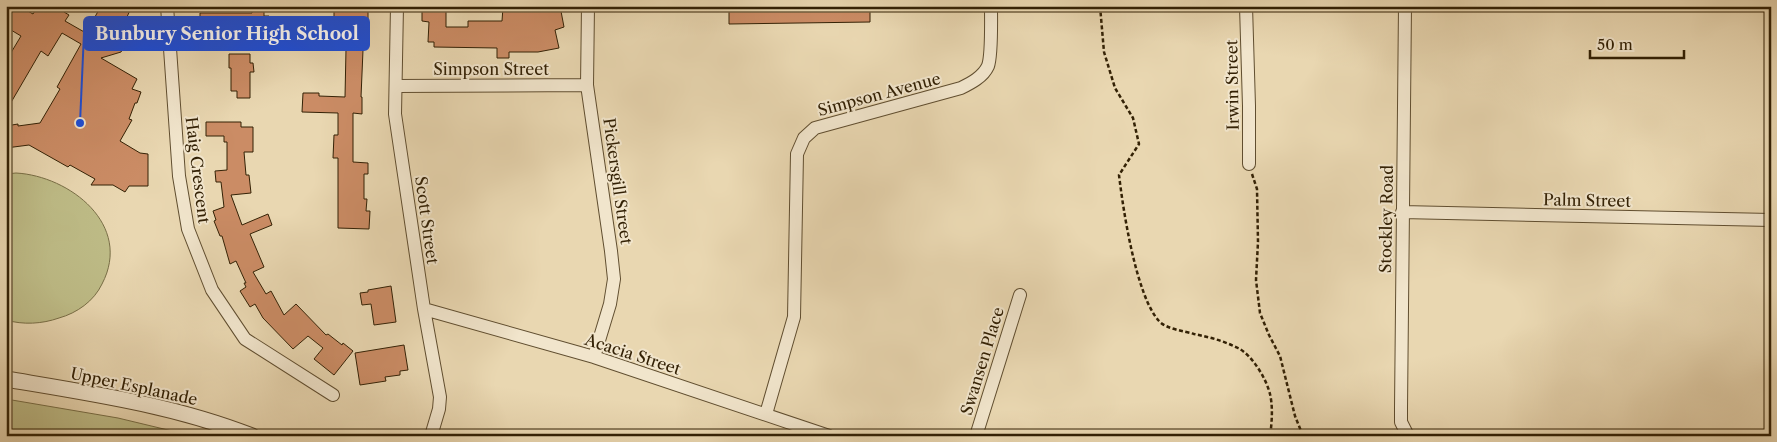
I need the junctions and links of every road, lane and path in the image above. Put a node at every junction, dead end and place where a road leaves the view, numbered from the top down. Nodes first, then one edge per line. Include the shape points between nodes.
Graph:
1 (167, 6) edge
2 (397, 6) edge
3 (588, 6) edge
4 (991, 6) edge
5 (1100, 6) edge
6 (1246, 6) edge
7 (1404, 6) edge
8 (587, 85) junction
9 (396, 86) junction
10 (1249, 164) joint
11 (1402, 212) junction
12 (1771, 220) edge
13 (1020, 295) dead end
14 (424, 309) junction
15 (594, 357) junction
16 (6, 378) edge
17 (333, 395) dead end
18 (766, 414) junction
19 (1407, 433) edge
20 (252, 436) edge
21 (431, 436) edge
22 (829, 436) edge
23 (976, 436) edge
24 (1270, 436) edge
25 (1302, 436) edge

1 - 17 street, Haig Crescent via 179,176 188,229 212,290 245,340
2 - 9 street, Scott Street
3 - 8 street, Pickersgill Street
4 - 18 street, Simpson Avenue via 988,66 976,80 961,88 815,128 804,138 798,154 794,317
5 - 24 path via 1104,52 1115,88 1133,118 1139,144 1119,175 1122,201 1148,307 1160,323 1240,349 1257,365 1270,393
6 - 10 street, Irwin Street
7 - 11 street, Stockley Road
8 - 9 street, Simpson Street
8 - 15 street, Pickersgill Street via 614,272 613,291
9 - 14 street, Scott Street via 396,114
10 - 25 path via 1257,189 1256,280 1260,313 1280,356
11 - 12 street, Palm Street
11 - 19 street, Stockley Road via 1400,408 1401,422
13 - 23 street, Swansen Place
14 - 15 street, Acacia Street
14 - 21 street, Scott Street via 440,396
15 - 18 street, Acacia Street
16 - 20 street, Upper Esplanade via 128,400 210,420
18 - 22 street, Acacia Street

